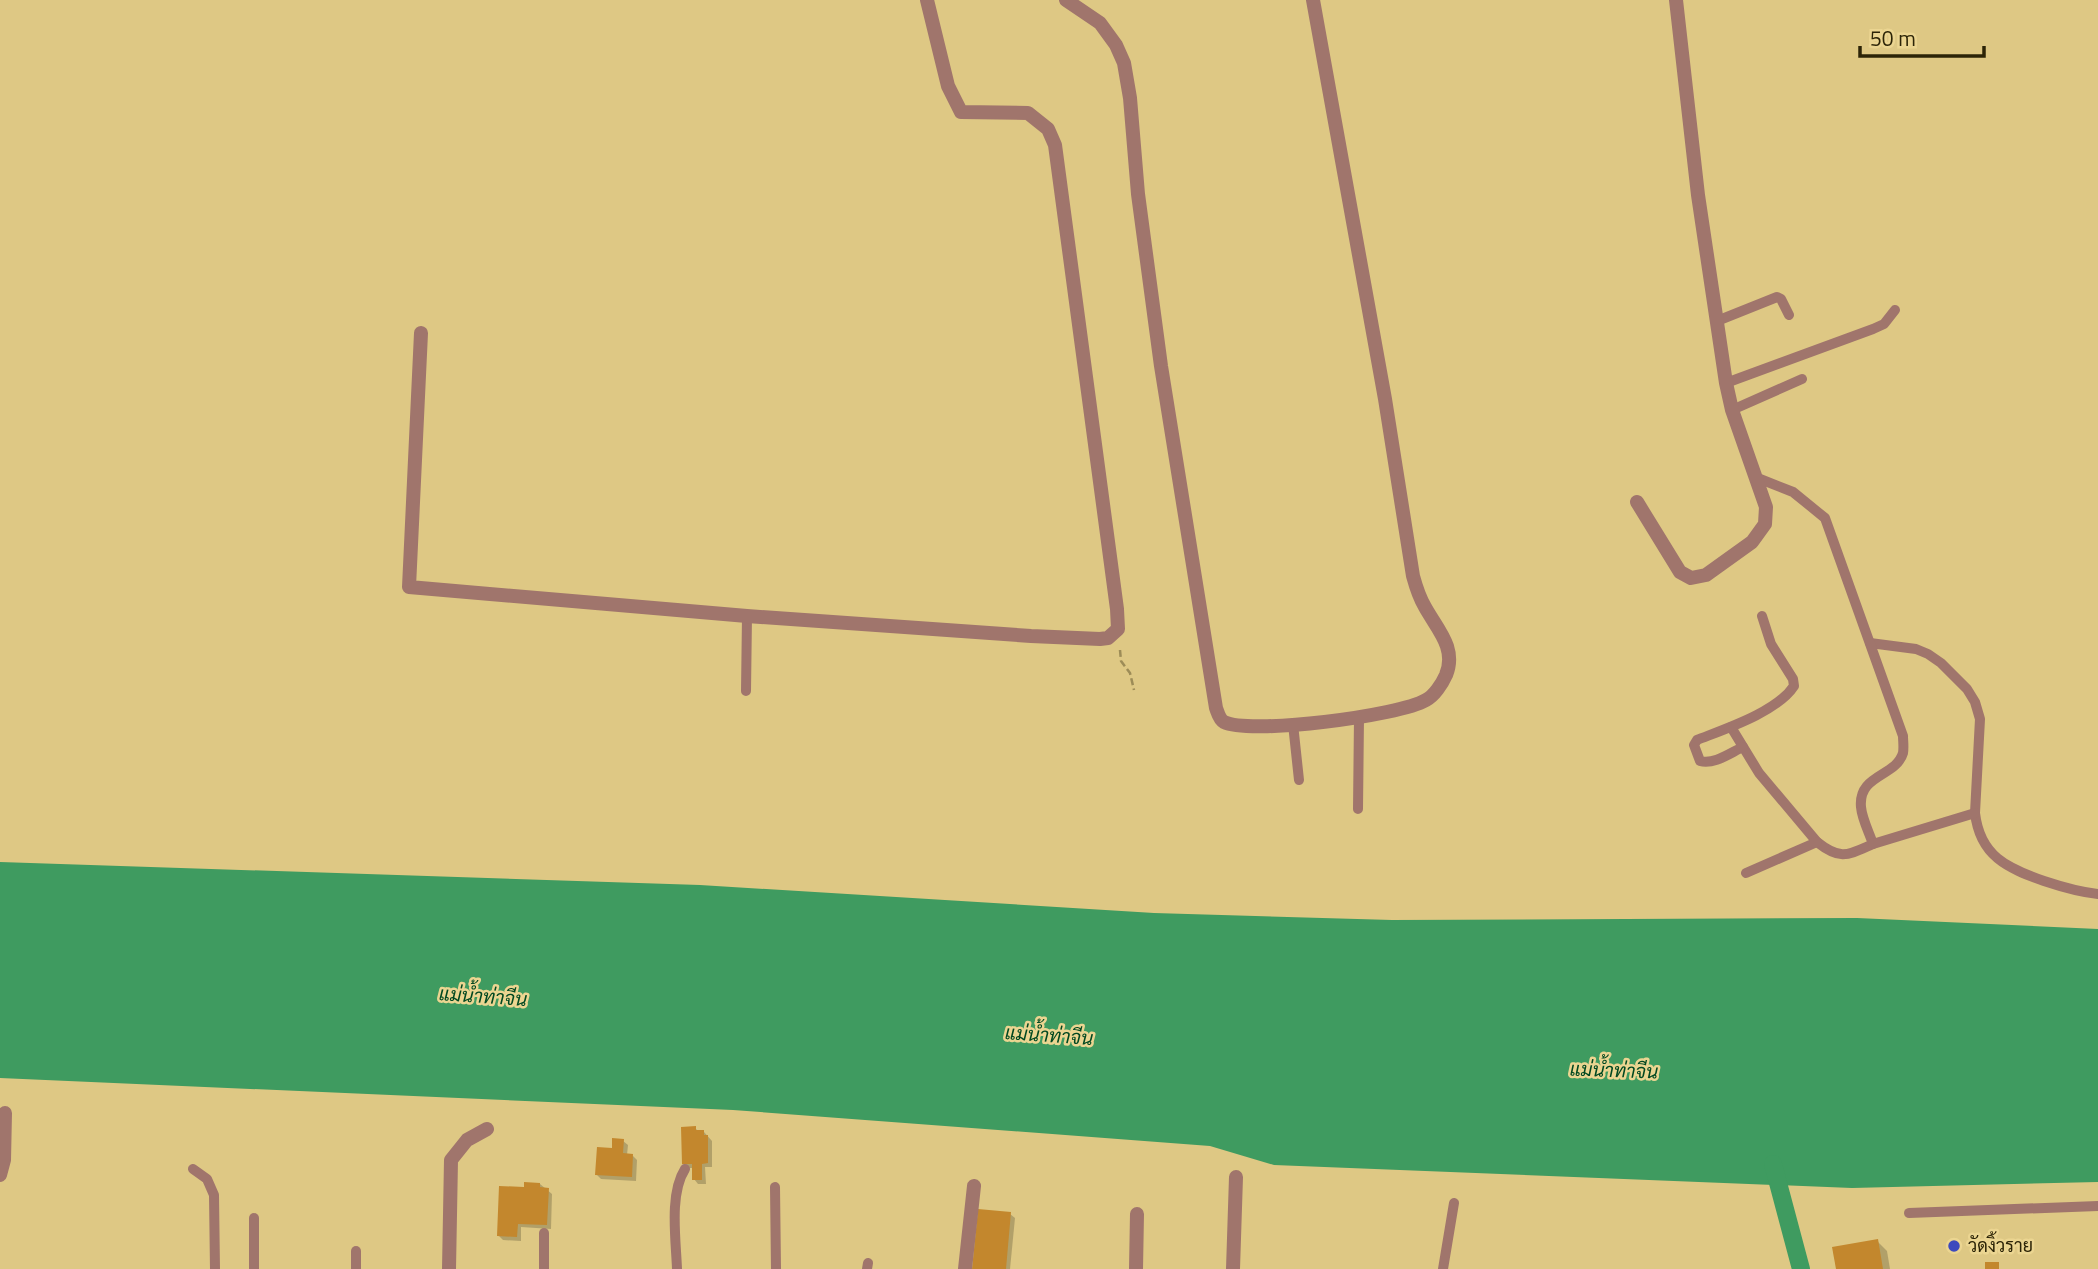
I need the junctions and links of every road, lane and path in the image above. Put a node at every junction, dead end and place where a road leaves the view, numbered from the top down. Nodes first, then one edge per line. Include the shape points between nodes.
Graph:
1 (927, 0) edge
2 (1066, 0) edge
3 (1313, 0) edge
4 (1676, 0) edge
5 (1895, 310) dead end
6 (1789, 315) dead end
7 (1717, 321) junction
8 (421, 333) dead end
9 (1801, 379) dead end
10 (1726, 383) junction
11 (1732, 410) junction
12 (1754, 477) junction
13 (1637, 502) dead end
14 (747, 616) junction
15 (1762, 616) dead end
16 (1118, 629) junction
17 (1870, 643) junction
18 (1134, 690) dead end
19 (746, 691) dead end
20 (1354, 719) junction
21 (1293, 724) junction
22 (1731, 727) junction
23 (1743, 747) junction
24 (1299, 780) dead end
25 (1358, 809) dead end
26 (1975, 813) junction
27 (1818, 842) junction
28 (1873, 844) junction
29 (1746, 873) dead end
30 (2098, 894) edge
31 (5, 1113) dead end
32 (487, 1129) dead end
33 (192, 1169) dead end
34 (685, 1169) dead end
35 (0, 1175) edge
36 (1236, 1177) dead end
37 (775, 1186) dead end
38 (974, 1186) dead end
39 (1454, 1203) dead end
40 (2098, 1206) edge
41 (1909, 1213) dead end
42 (1137, 1214) dead end
43 (254, 1217) dead end
44 (544, 1233) dead end
45 (356, 1251) dead end
46 (215, 1269) edge
47 (254, 1269) edge
48 (356, 1269) edge
49 (449, 1269) edge
50 (544, 1269) edge
51 (677, 1269) edge
52 (776, 1269) edge
53 (965, 1269) edge
54 (1136, 1269) edge
55 (1233, 1269) edge
56 (1443, 1269) edge

1 - 16 street via 947,86 961,112 1028,113 1048,129 1055,145
2 - 21 street via 1100,23 1124,63 1161,366 1216,708 1224,722 1233,724
3 - 20 street via 1413,576 1449,653 1446,676 1429,699
4 - 7 street
5 - 10 lane via 1873,329
6 - 7 lane via 1777,297
7 - 10 street
8 - 14 street via 410,587
9 - 11 lane
10 - 11 street
11 - 12 street
12 - 13 street via 1766,507 1765,524 1752,542 1706,575 1691,578 1680,572
12 - 17 lane via 1793,492 1825,518
14 - 16 street via 1100,639
14 - 19 lane
15 - 22 lane via 1794,686 1790,693
16 - 18 path via 1120,658
17 - 26 lane via 1928,654 1975,702 1980,719
17 - 28 lane via 1903,736 1899,761 1865,786 1861,797 1860,808
20 - 21 street
20 - 25 lane
21 - 24 lane
22 - 23 lane
22 - 23 lane via 1697,740 1700,761 1713,762
23 - 27 lane via 1769,787
26 - 28 lane
26 - 30 lane via 1981,838 2012,870
27 - 28 lane via 1829,851 1847,855
27 - 29 lane
31 - 35 street
32 - 49 street via 467,1140 451,1160
33 - 46 lane via 207,1179 214,1195
34 - 51 lane via 676,1196
36 - 55 street
37 - 52 lane
38 - 53 street
39 - 56 lane
40 - 41 lane
42 - 54 street
43 - 47 lane
44 - 50 lane
45 - 48 lane

